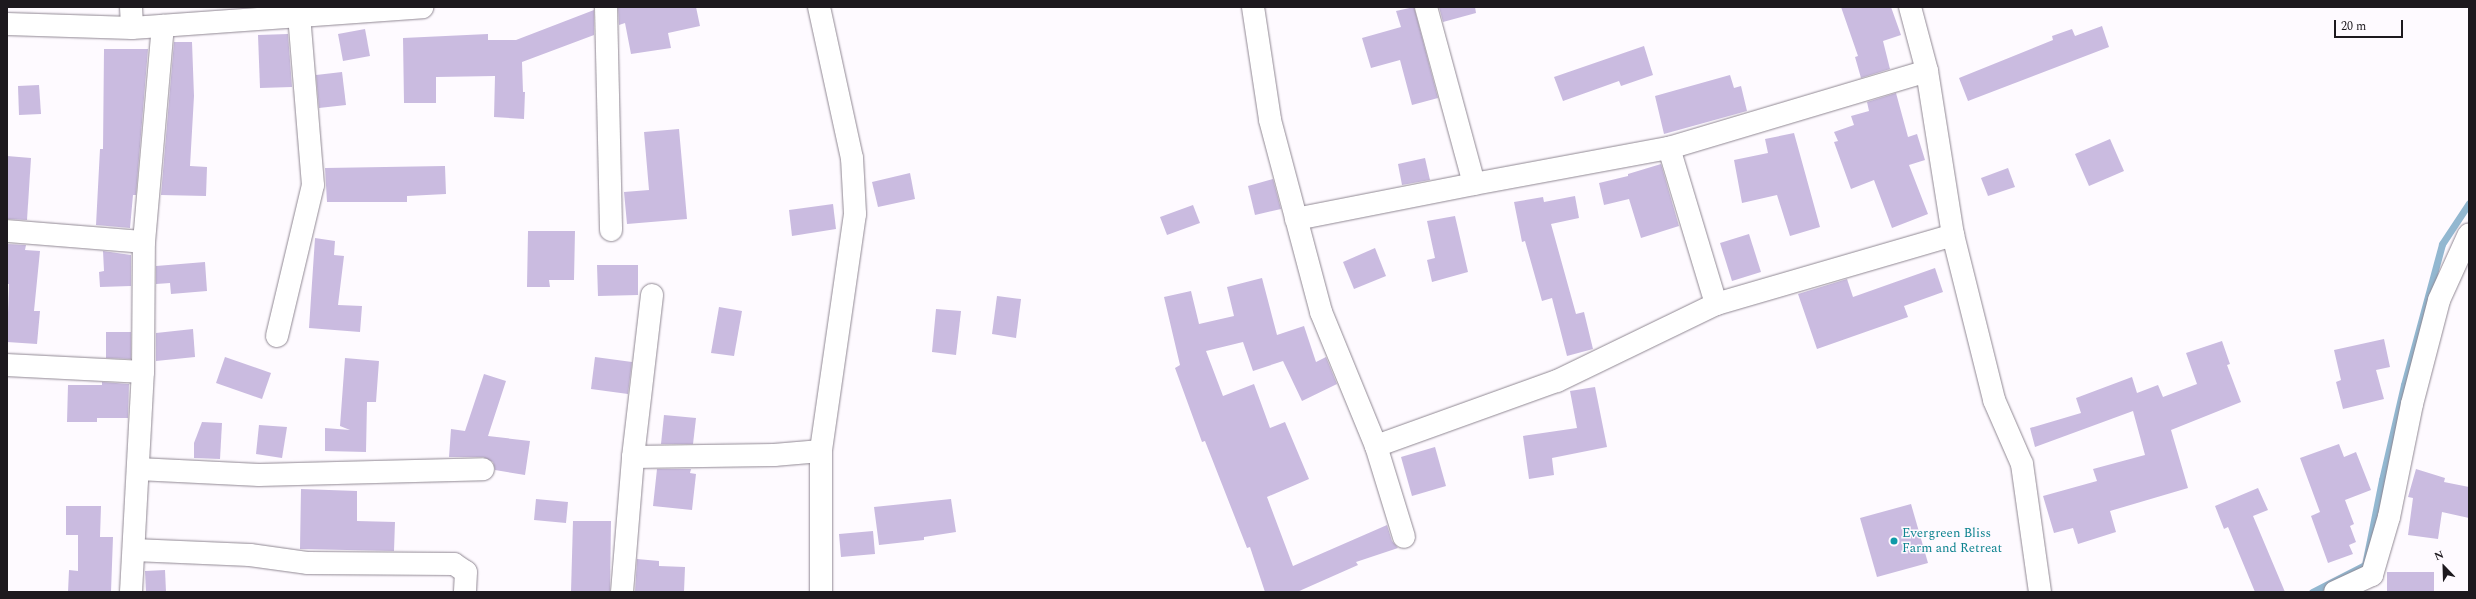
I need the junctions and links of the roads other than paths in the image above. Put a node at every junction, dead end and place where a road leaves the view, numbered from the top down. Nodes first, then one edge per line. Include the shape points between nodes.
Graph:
1 (422, 7) edge
2 (606, 7) edge
3 (819, 7) edge
4 (1253, 7) edge
5 (1426, 7) edge
6 (1910, 7) edge
7 (300, 16) junction
8 (132, 18) edge
9 (7, 24) edge
10 (163, 26) junction
11 (1927, 71) junction
12 (1669, 148) junction
13 (1474, 184) junction
14 (1296, 219) junction
15 (611, 230) dead end
16 (7, 231) edge
17 (2469, 234) edge
18 (1953, 235) junction
19 (144, 242) junction
20 (652, 295) dead end
21 (1716, 304) junction
22 (277, 336) dead end
23 (7, 365) edge
24 (143, 372) junction
25 (1376, 446) junction
26 (821, 451) junction
27 (632, 457) junction
28 (138, 469) junction
29 (483, 469) dead end
30 (1404, 537) dead end
31 (134, 550) junction
32 (131, 592) edge
33 (465, 592) edge
34 (622, 592) edge
35 (821, 592) edge
36 (2040, 592) edge
37 (2335, 592) edge

1 - 7 street
2 - 15 street
3 - 26 street via 852,158 855,214
4 - 14 street via 1270,120
5 - 13 street
6 - 11 street
7 - 10 street
7 - 22 street via 313,185
8 - 9 street
8 - 10 street
10 - 19 street
11 - 12 street
11 - 18 street
12 - 13 street
12 - 21 street
13 - 14 street
14 - 25 street via 1321,312
16 - 19 street
17 - 37 street via 2439,300 2412,404 2389,517 2372,575
18 - 21 street
18 - 36 street via 1994,400 2022,464
19 - 24 street
20 - 27 street
21 - 25 street via 1557,381
23 - 24 street
24 - 28 street
25 - 30 street
26 - 27 street via 774,455
26 - 35 street
27 - 34 street
28 - 29 street via 259,475
28 - 31 street
31 - 32 street
31 - 33 street via 250,555 308,563 454,564 466,572

